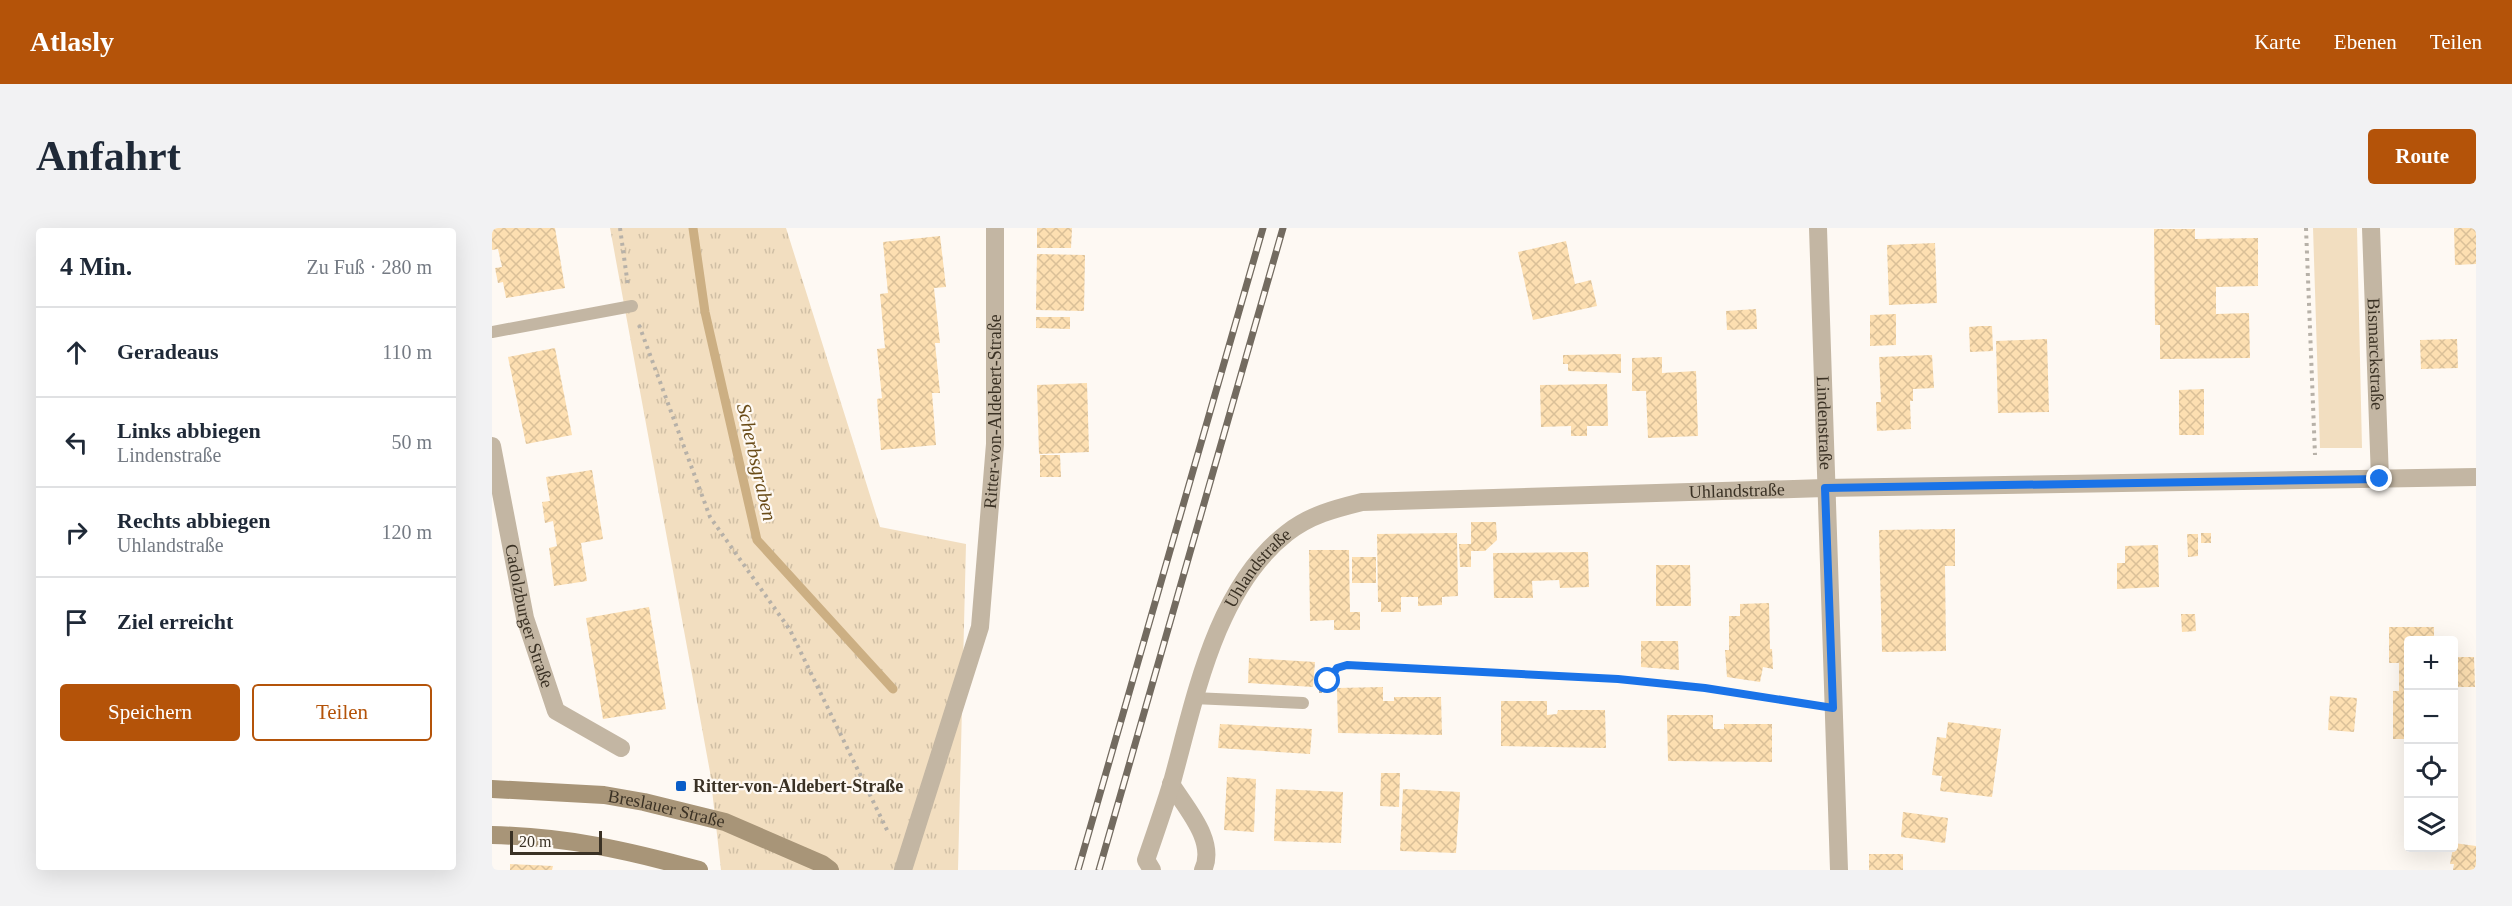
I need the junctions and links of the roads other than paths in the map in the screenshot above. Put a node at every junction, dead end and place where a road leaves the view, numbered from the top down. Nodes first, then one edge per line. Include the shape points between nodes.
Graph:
1 (995, 228) edge
2 (1818, 228) edge
3 (2372, 228) edge
4 (632, 306) road end
5 (492, 332) edge
6 (492, 446) edge
7 (2476, 477) edge
8 (2380, 479) junction
9 (1825, 488) junction
10 (1194, 698) junction
11 (1303, 704) road end
12 (621, 748) dead end
13 (1171, 784) junction
14 (492, 789) edge
15 (492, 835) edge
16 (904, 868) edge
17 (699, 870) edge
18 (830, 870) edge
19 (1152, 870) edge
20 (1203, 870) edge
21 (1839, 870) edge

1 - 16 street, Ritter-von-Aldebert-Straße via 995,444 980,627
2 - 9 street, Lindenstraße
3 - 8 street, Bismarckstraße
4 - 5 lane
6 - 12 street, Cadolzburger Straße via 525,618 556,711
7 - 8 street, Uhlandstraße
8 - 9 street, Uhlandstraße
9 - 10 street, Uhlandstraße via 1362,502 1320,512 1287,533 1255,564 1230,604
9 - 21 street, Lindenstraße
10 - 11 lane
10 - 13 street, Uhlandstraße
13 - 19 street, Uhlandstraße via 1146,860
13 - 20 street via 1205,840 1208,855
14 - 18 main road, Breslauer Straße via 604,795 644,802 725,822
15 - 17 main road via 586,842

